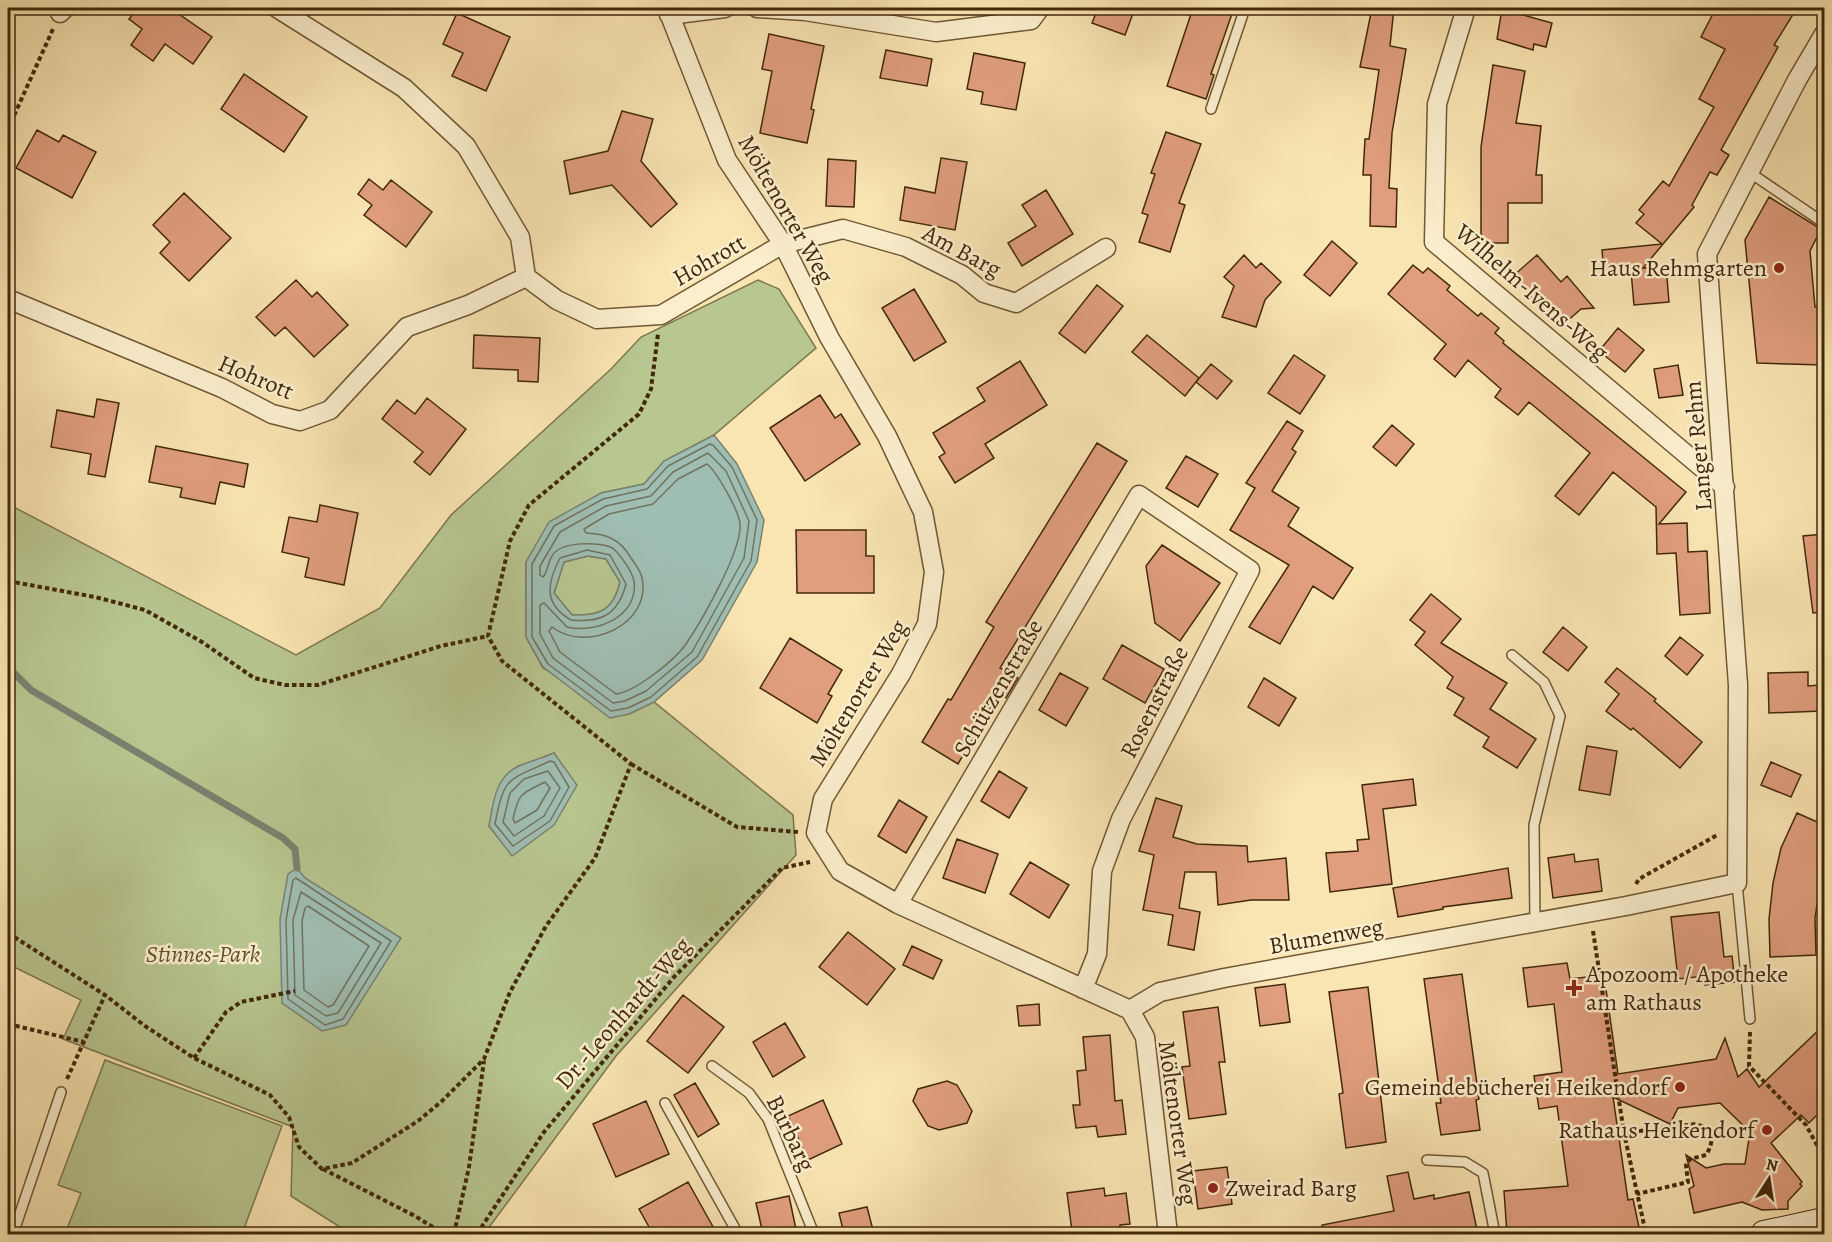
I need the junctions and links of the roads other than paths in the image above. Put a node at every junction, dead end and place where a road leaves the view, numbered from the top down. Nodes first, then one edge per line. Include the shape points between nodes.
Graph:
1 (277, 8) edge
2 (725, 8) edge
3 (757, 8) edge
4 (1040, 8) edge
5 (1245, 8) edge
6 (1466, 8) edge
7 (668, 11) edge
8 (1824, 34) edge
9 (1211, 109) dead end
10 (1749, 172) junction
11 (1824, 223) edge
12 (783, 244) junction
13 (1106, 248) dead end
14 (526, 277) junction
15 (8, 298) edge
16 (1725, 487) junction
17 (1139, 495) joint
18 (1512, 655) dead end
19 (1737, 883) junction
20 (898, 904) junction
21 (1535, 922) junction
22 (1083, 988) junction
23 (1130, 1011) junction
24 (1750, 1019) road end
25 (712, 1066) dead end
26 (61, 1092) road end
27 (665, 1103) dead end
28 (1427, 1160) dead end
29 (1824, 1221) edge
30 (13, 1234) edge
31 (738, 1234) edge
32 (814, 1234) edge
33 (1168, 1234) edge
34 (1495, 1234) edge
35 (1764, 1234) edge

1 - 14 street via 404,88 466,146 520,237
2 - 7 street
3 - 4 street via 804,11 936,32 1031,20
5 - 9 lane
6 - 16 street, Wilhelm-Ivens-Weg via 1437,104 1434,242
7 - 12 street, Möltenorter Weg via 727,160
8 - 10 street, Langer Rehm
10 - 11 lane
10 - 16 street, Langer Rehm via 1707,254
12 - 13 street, Am Barg via 843,229 881,238 962,275 984,293 1016,303
12 - 14 street, Hohrott via 660,315 597,319 557,300
12 - 20 street, Möltenorter Weg via 829,337 887,436 923,512 934,572 927,624 901,674 823,799 816,833 840,871
14 - 15 street, Hohrott via 468,305 407,327 330,410 300,421 272,414 222,388
16 - 19 street, Langer Rehm via 1738,685
17 - 20 street, Schützenstraße
17 - 22 street, Rosenstraße via 1250,570 1121,819 1102,872 1097,954
18 - 21 lane via 1544,682 1560,716 1534,825
19 - 21 street, Blumenweg
19 - 24 lane
20 - 22 street
21 - 23 street, Blumenweg via 1160,992
22 - 23 street
23 - 33 street, Möltenorter Weg via 1145,1037
25 - 32 lane, Burbarg via 749,1093 768,1119
26 - 30 lane
27 - 31 lane
28 - 34 lane via 1465,1162 1483,1173
29 - 35 street

